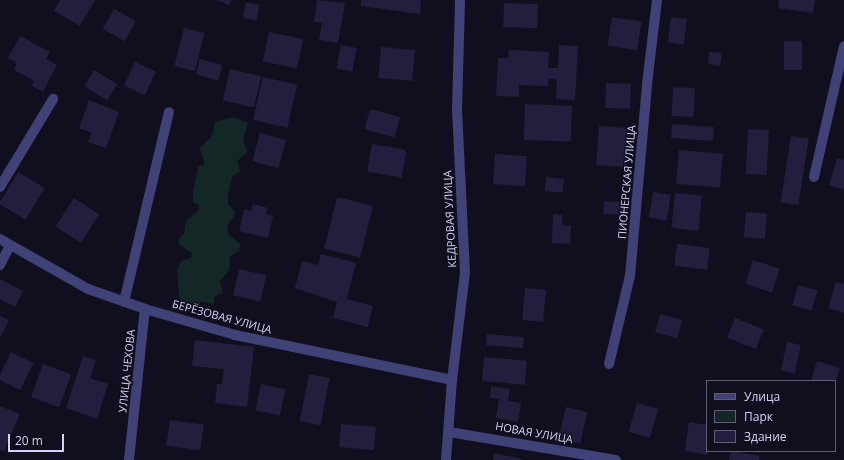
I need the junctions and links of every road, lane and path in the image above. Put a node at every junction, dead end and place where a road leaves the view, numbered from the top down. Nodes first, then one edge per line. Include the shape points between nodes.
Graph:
1 (460, 0) edge
2 (657, 0) edge
3 (844, 46) edge
4 (53, 99) dead end
5 (168, 112) dead end
6 (814, 177) dead end
7 (0, 187) edge
8 (0, 239) edge
9 (10, 245) junction
10 (0, 265) edge
11 (124, 302) junction
12 (145, 309) junction
13 (609, 364) dead end
14 (452, 380) junction
15 (449, 432) junction
16 (129, 460) edge
17 (446, 460) edge
18 (616, 460) edge

1 - 14 street, КЕДРОВАЯ УЛИЦА via 457,109 465,273
2 - 13 street, ПИОНЕРСКАЯ УЛИЦА via 630,276
3 - 6 street
4 - 7 street
5 - 11 street
8 - 9 street, БЕРЁЗОВАЯ УЛИЦА
9 - 10 street
9 - 11 street, БЕРЁЗОВАЯ УЛИЦА via 88,289
11 - 12 street, БЕРЁЗОВАЯ УЛИЦА
12 - 14 street, БЕРЁЗОВАЯ УЛИЦА via 242,336
12 - 16 street, УЛИЦА ЧЕХОВА
14 - 15 street, КЕДРОВАЯ УЛИЦА
15 - 17 street, КЕДРОВАЯ УЛИЦА
15 - 18 street, НОВАЯ УЛИЦА

